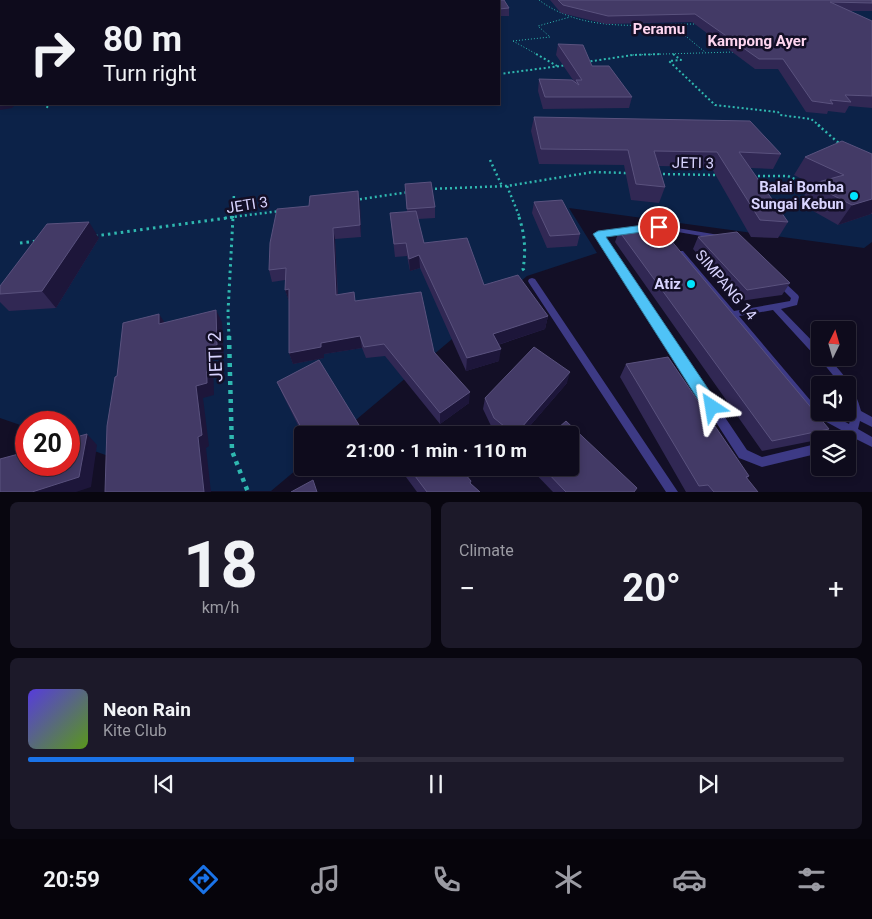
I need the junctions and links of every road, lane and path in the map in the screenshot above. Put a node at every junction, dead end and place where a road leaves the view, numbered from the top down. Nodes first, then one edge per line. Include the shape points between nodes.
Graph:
1 (539, 0) edge
2 (570, 17) junction
3 (604, 19) edge
4 (599, 23) junction
5 (671, 24) junction
6 (703, 24) edge
7 (706, 52) junction
8 (742, 52) edge
9 (673, 53) junction
10 (586, 62) edge
11 (577, 64) edge
12 (558, 67) junction
13 (500, 74) edge
14 (48, 105) edge
15 (47, 108) dead end
16 (842, 146) edge
17 (490, 160) dead end
18 (632, 173) edge
19 (652, 174) edge
20 (720, 175) dead end
21 (749, 176) edge
22 (502, 186) junction
23 (507, 186) junction
24 (813, 188) edge
25 (425, 190) edge
26 (416, 191) edge
27 (234, 193) dead end
28 (350, 200) edge
29 (282, 211) edge
30 (233, 219) junction
31 (633, 230) edge
32 (90, 237) dead end
33 (725, 238) edge
34 (38, 241) edge
35 (671, 241) edge
36 (20, 243) dead end
37 (678, 249) edge
38 (775, 278) edge
39 (532, 281) joint
40 (775, 307) junction
41 (733, 314) junction
42 (811, 345) edge
43 (831, 366) edge
44 (858, 414) junction
45 (872, 422) edge
46 (852, 431) joint
47 (856, 433) edge
48 (872, 442) edge
49 (811, 450) edge
50 (248, 492) edge
51 (673, 492) edge

1 - 2 path via 546,8
2 - 4 path
2 - 12 path via 538,26 550,37 513,41
3 - 4 path
4 - 5 path
5 - 6 path
5 - 7 path
7 - 8 path
7 - 9 path
9 - 10 path
9 - 16 path via 681,60 669,60 715,104 811,119
11 - 12 path
12 - 13 path
14 - 15 path
17 - 22 path
18 - 23 path via 594,172
19 - 20 path, JETI 3
21 - 24 path via 788,176
22 - 23 path
22 - 25 path
23 - 39 path via 524,230 527,254 523,269
26 - 28 path
27 - 30 path, JETI 2
29 - 30 path, JETI 3
30 - 32 path, JETI 3
30 - 50 path, JETI 2 via 228,312 232,451
31 - 49 lane via 598,234 743,454 762,462
33 - 35 lane, SIMPANG 14 via 655,227
34 - 36 path
37 - 41 lane, SIMPANG 14
38 - 40 lane, SIMPANG 14 via 795,297 794,303
39 - 51 lane
40 - 41 lane
40 - 42 lane, SIMPANG 14
41 - 46 lane, SIMPANG 14 via 814,410
43 - 44 lane via 854,396
44 - 45 lane
44 - 46 lane
47 - 48 lane, SIMPANG 14

